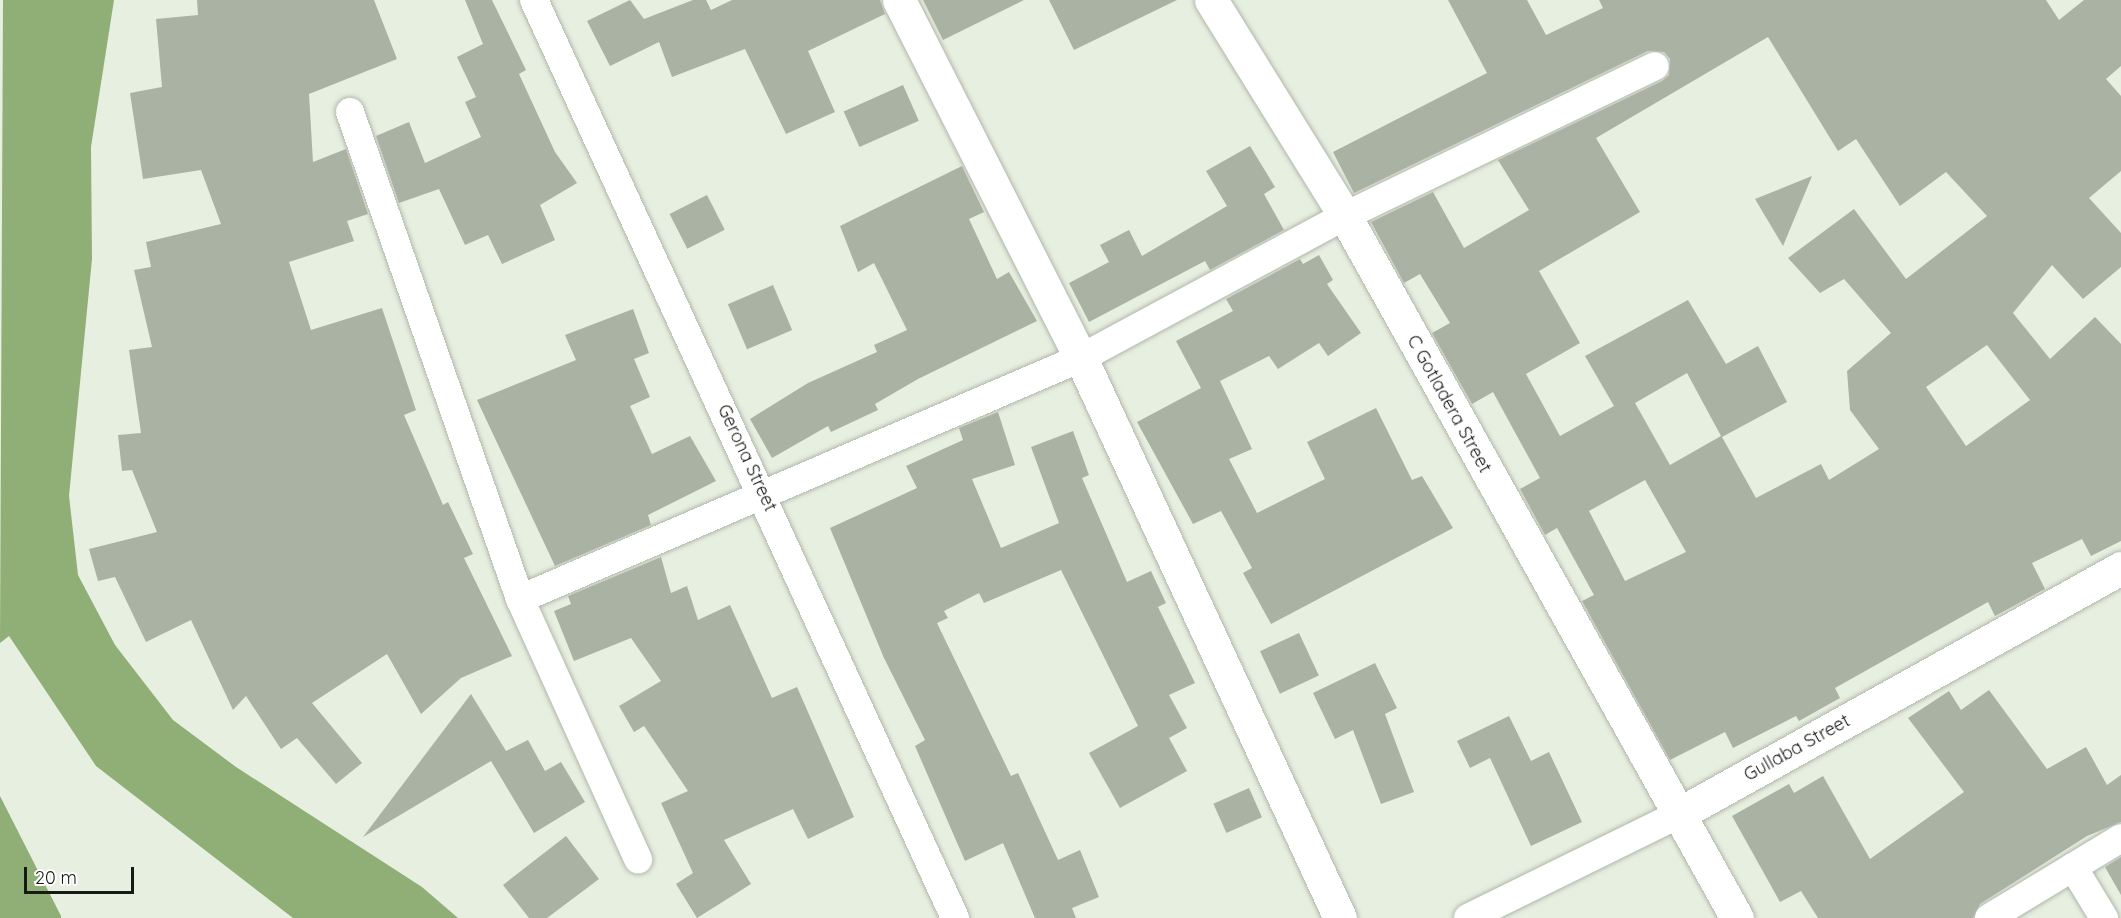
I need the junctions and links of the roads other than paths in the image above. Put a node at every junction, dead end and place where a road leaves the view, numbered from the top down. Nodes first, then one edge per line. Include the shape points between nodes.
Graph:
1 (534, 0) edge
2 (899, 0) edge
3 (1211, 0) edge
4 (1655, 66) dead end
5 (350, 112) dead end
6 (1345, 216) junction
7 (1081, 358) junction
8 (764, 495) junction
9 (2121, 568) edge
10 (520, 599) junction
11 (1677, 815) junction
12 (2121, 838) edge
13 (638, 859) dead end
14 (2073, 867) junction
15 (955, 918) edge
16 (1340, 918) edge
17 (1468, 918) edge
18 (1737, 918) edge
19 (1989, 918) edge
20 (2104, 918) edge

1 - 8 street, Gerona Street
2 - 7 street
3 - 6 street, C Gotladera Street
4 - 6 street
5 - 10 street
6 - 7 street
6 - 11 street, C Gotladera Street
7 - 8 street
7 - 16 street
8 - 10 street
8 - 15 street, Gerona Street
9 - 11 street, Gullaba Street
10 - 13 street
11 - 17 street, Gullaba Street
11 - 18 street, C Gotladera Street
12 - 14 street
14 - 19 street
14 - 20 street

